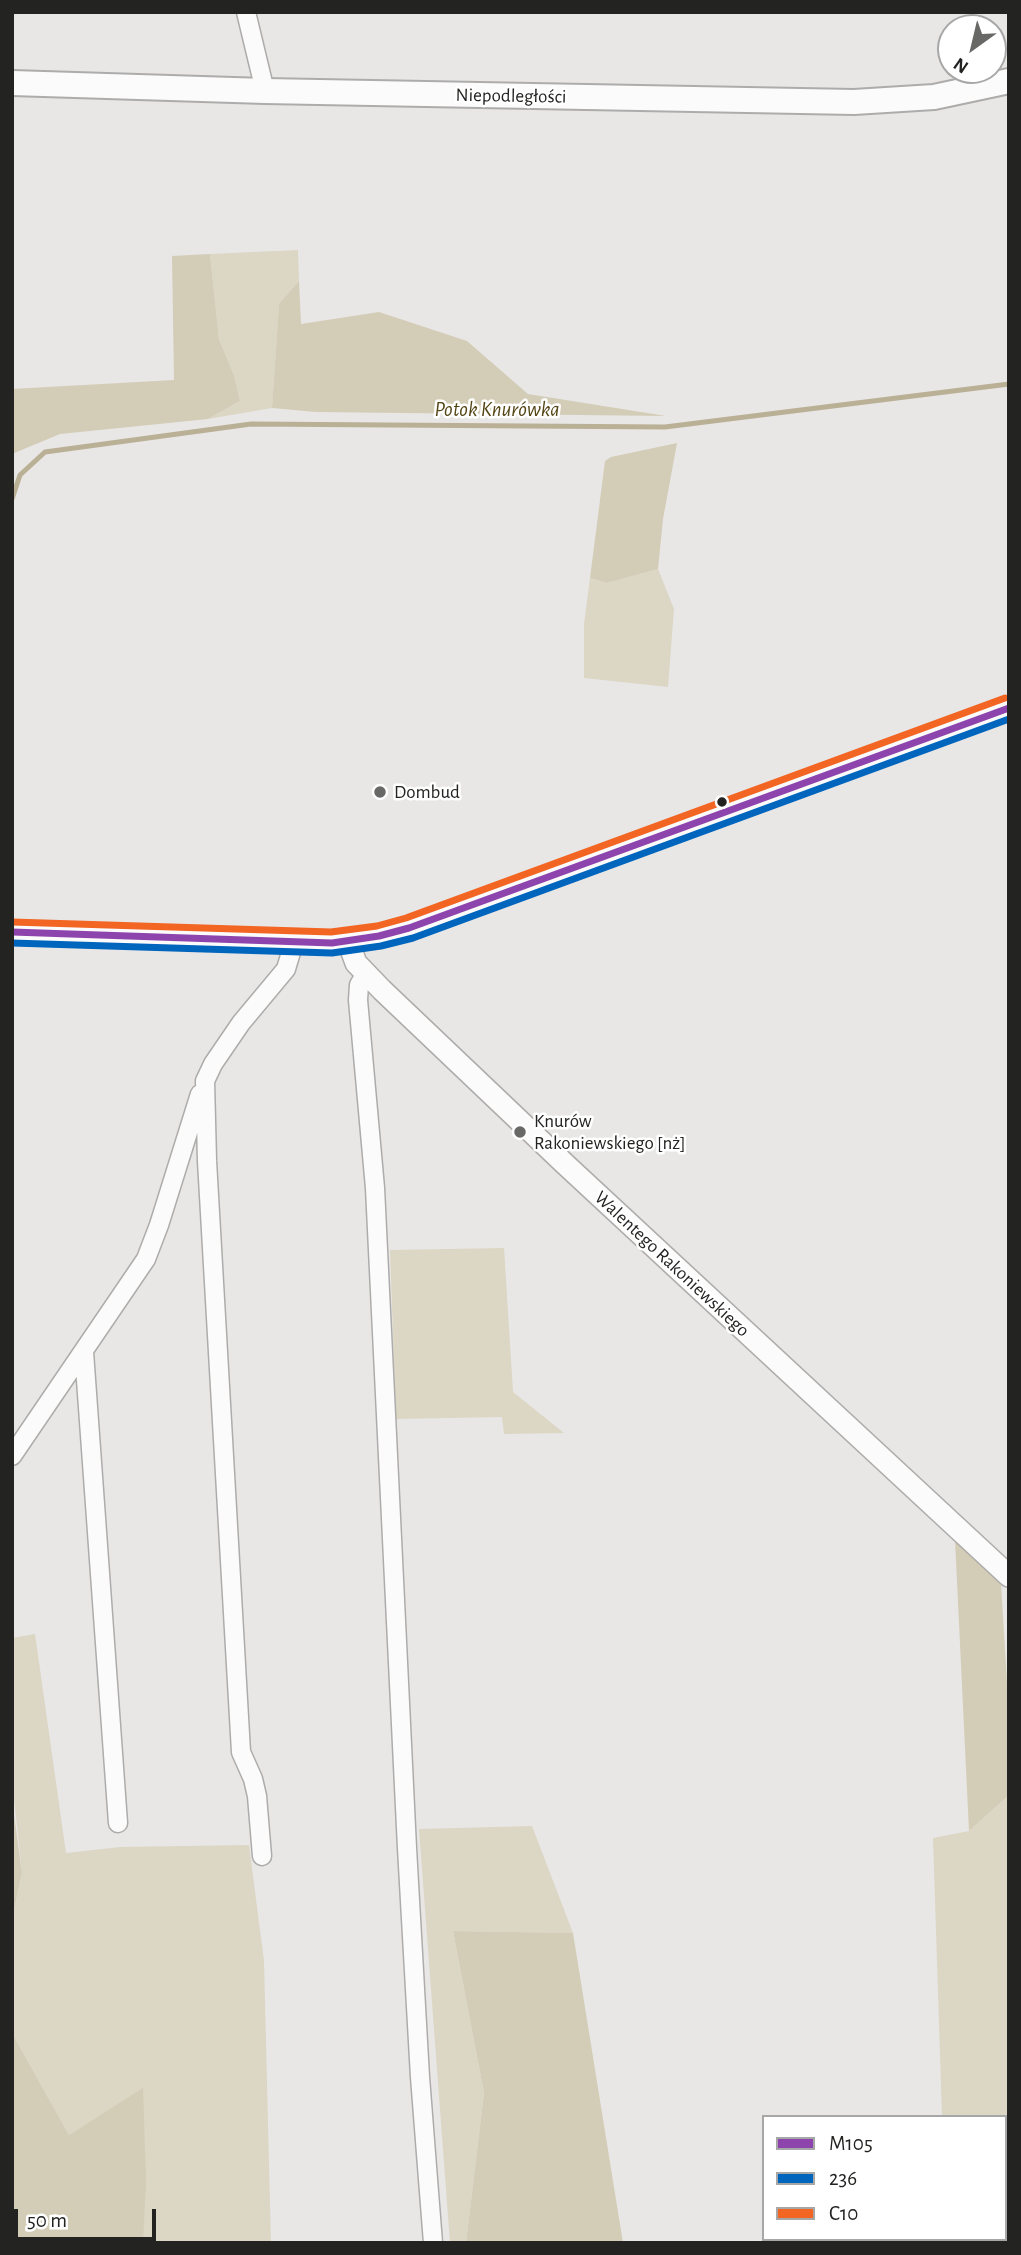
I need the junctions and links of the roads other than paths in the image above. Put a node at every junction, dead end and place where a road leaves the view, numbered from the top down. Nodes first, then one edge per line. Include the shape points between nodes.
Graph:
1 (246, 12) edge
2 (1009, 81) edge
3 (12, 83) edge
4 (265, 91) junction
5 (1009, 708) edge
6 (12, 932) edge
7 (294, 942) junction
8 (348, 942) junction
9 (366, 973) junction
10 (205, 1081) junction
11 (85, 1352) junction
12 (12, 1455) edge
13 (1009, 1576) edge
14 (118, 1823) dead end
15 (262, 1856) dead end
16 (433, 2243) edge

1 - 4 street
2 - 4 main road, Niepodległości via 934,97 854,102
3 - 4 main road, Niepodległości
5 - 8 street via 409,928
6 - 7 street
7 - 8 street
7 - 10 street via 286,969 240,1023
8 - 9 street, Walentego Rakoniewskiego via 356,963
9 - 13 street, Walentego Rakoniewskiego
9 - 16 street via 358,1000 376,1201 407,1848
10 - 11 street via 146,1259
10 - 15 street via 241,1752 257,1796
11 - 12 street
11 - 14 street

